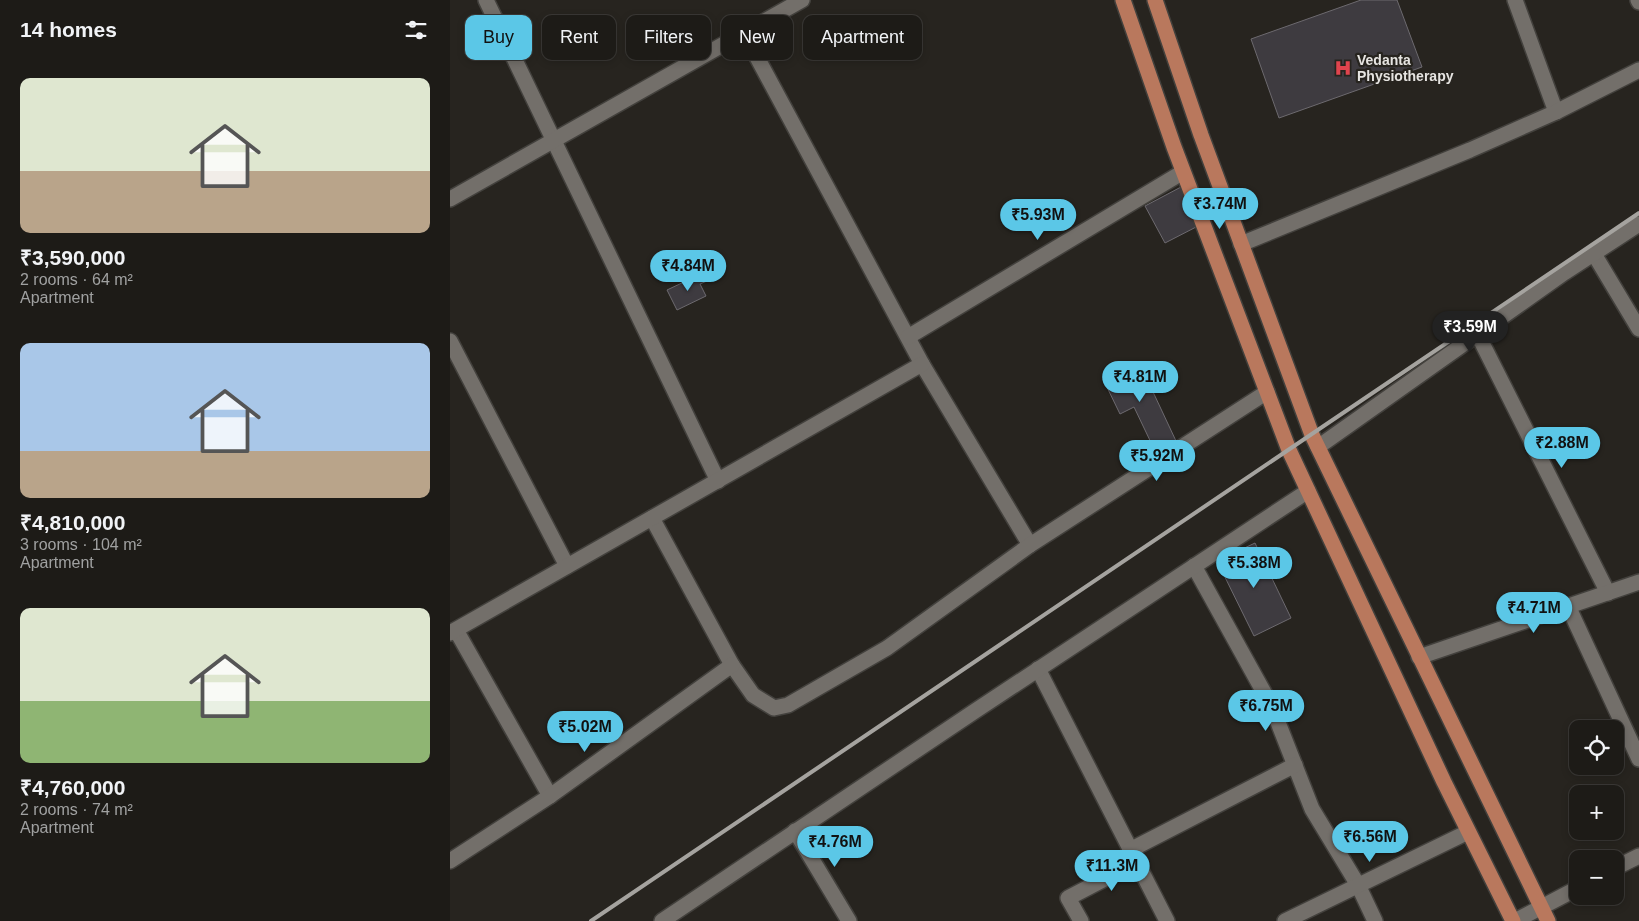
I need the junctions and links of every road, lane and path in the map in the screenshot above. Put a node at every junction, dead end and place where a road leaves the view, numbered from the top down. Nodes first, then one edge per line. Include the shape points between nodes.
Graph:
1 (486, 0) edge
2 (802, 0) edge
3 (1123, 0) edge
4 (1155, 0) edge
5 (1515, 0) edge
6 (776, 15) edge
7 (721, 46) edge
8 (759, 60) edge
9 (1639, 70) edge
10 (1556, 112) junction
11 (554, 140) junction
12 (1183, 172) junction
13 (450, 199) edge
14 (1639, 224) edge
15 (1241, 244) junction
16 (1594, 254) junction
17 (1639, 329) edge
18 (1478, 335) junction
19 (908, 337) junction
20 (450, 341) edge
21 (922, 364) junction
22 (1267, 392) junction
23 (1318, 447) junction
24 (718, 480) junction
25 (1308, 491) junction
26 (652, 518) junction
27 (1030, 545) junction
28 (567, 566) junction
29 (1194, 566) junction
30 (1639, 582) edge
31 (1608, 593) junction
32 (1568, 606) junction
33 (453, 631) edge
34 (1419, 656) junction
35 (732, 665) junction
36 (1038, 669) junction
37 (1639, 760) edge
38 (1294, 765) junction
39 (550, 796) junction
40 (795, 831) junction
41 (1468, 832) junction
42 (1133, 856) junction
43 (1639, 856) edge
44 (450, 861) edge
45 (1624, 864) edge
46 (1358, 885) junction
47 (1569, 895) edge
48 (1544, 914) edge
49 (662, 921) edge
50 (849, 921) edge
51 (1080, 921) edge
52 (1167, 921) edge
53 (1285, 921) edge
54 (1375, 921) edge
55 (1514, 921) edge

1 - 11 street
2 - 6 street
3 - 12 main road
4 - 15 main road
5 - 10 street
7 - 11 street
8 - 19 street
9 - 10 street
10 - 15 street
11 - 13 street
11 - 24 street
12 - 19 street
12 - 22 main road
14 - 16 street
15 - 23 main road
16 - 17 street
16 - 18 street
18 - 23 street
18 - 31 street
19 - 21 street
20 - 28 street
21 - 24 street
21 - 27 street
22 - 25 main road
22 - 27 street
23 - 34 main road
24 - 26 street
25 - 29 street
25 - 41 main road
26 - 28 street
26 - 35 street
27 - 35 street via 886,648 788,705 774,708 761,702
28 - 33 street
29 - 36 street
29 - 38 street via 1272,706
30 - 31 street
31 - 32 street
32 - 34 street
32 - 37 street
33 - 39 street
34 - 48 main road
35 - 39 street
36 - 40 street
36 - 42 street
38 - 42 street
38 - 46 street via 1312,810
39 - 44 street
40 - 49 street
40 - 50 street
41 - 46 street
41 - 55 main road
42 - 51 street via 1068,898
42 - 52 street
43 - 45 street
46 - 53 street
46 - 54 street
47 - 48 street
48 - 55 street

